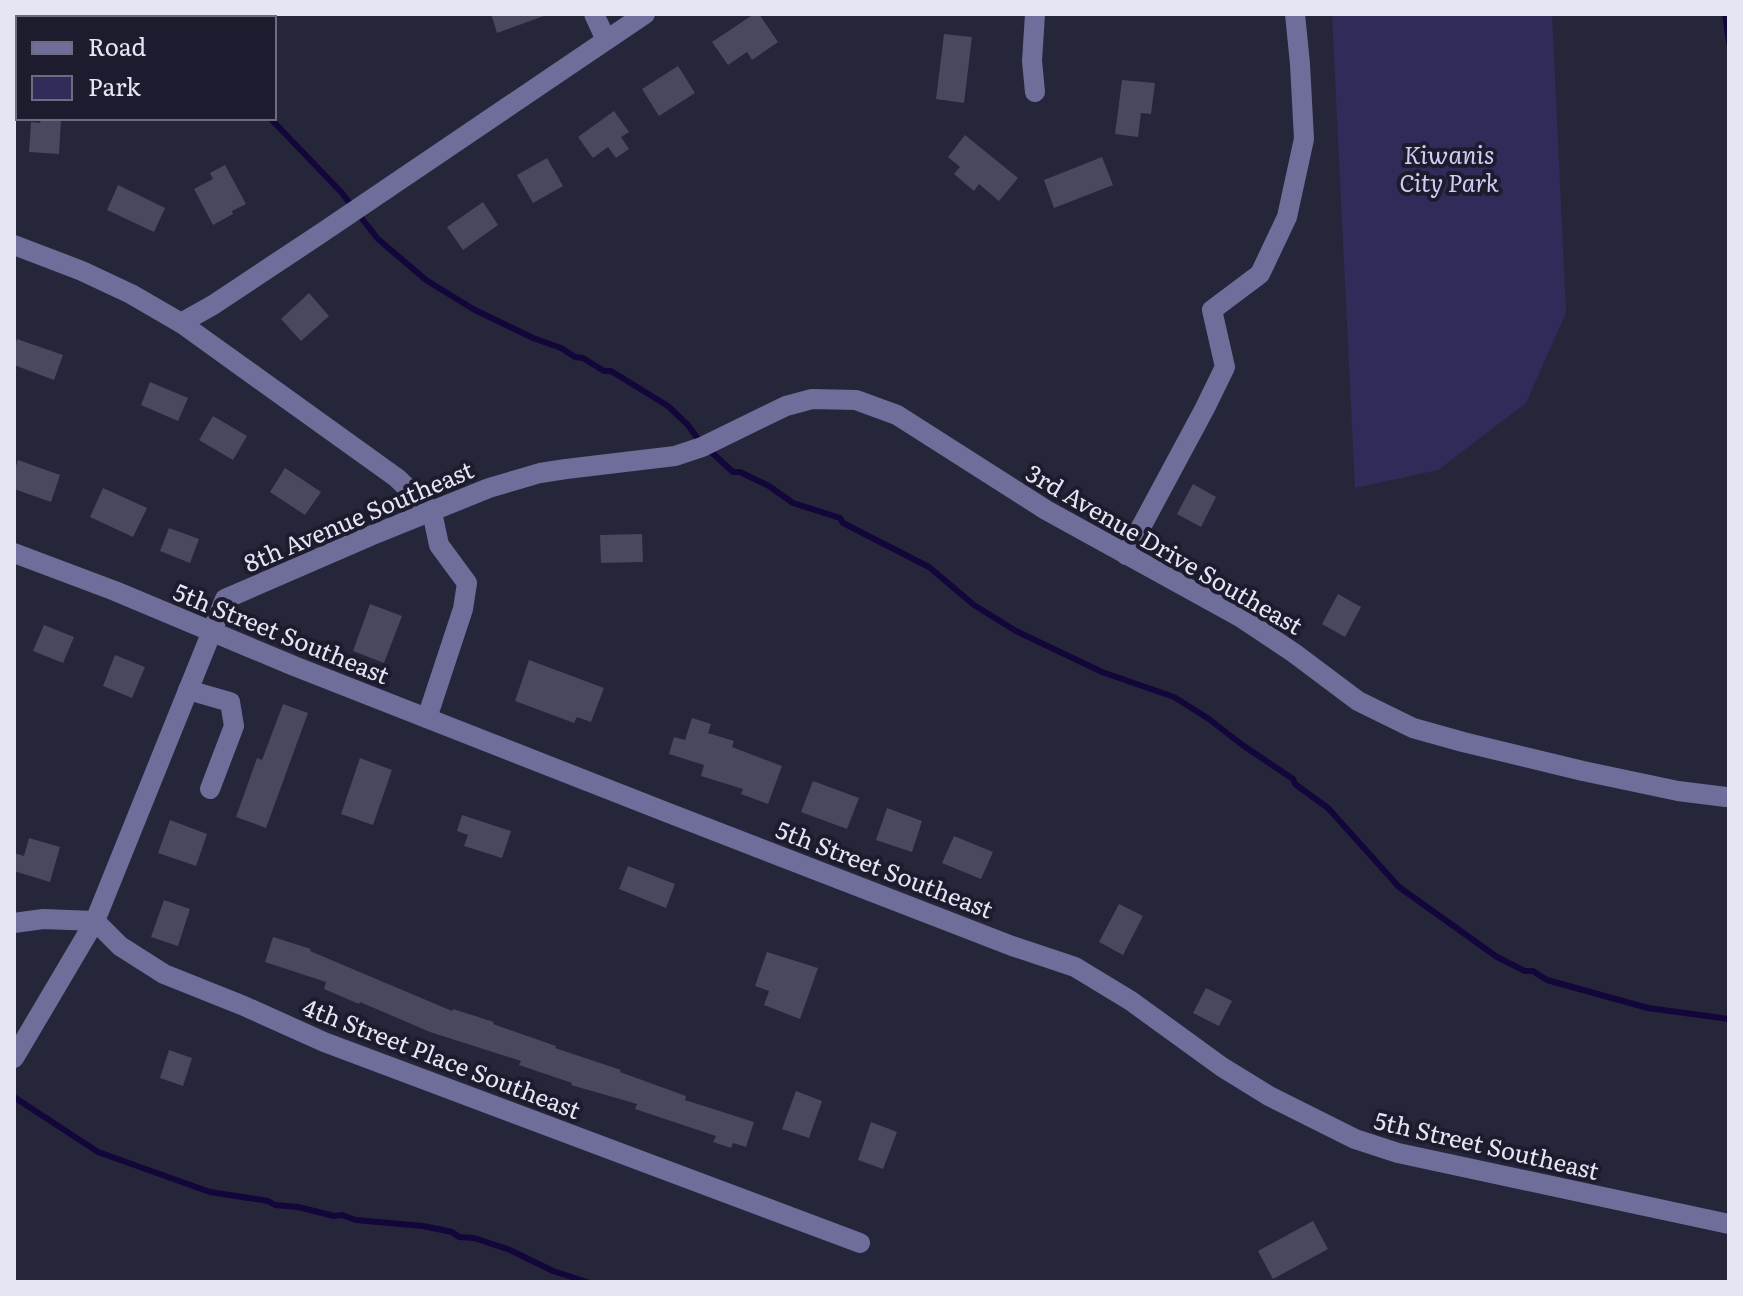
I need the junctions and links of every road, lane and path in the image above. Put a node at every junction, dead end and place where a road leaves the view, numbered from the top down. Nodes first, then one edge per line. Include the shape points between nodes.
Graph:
1 (594, 14) edge
2 (645, 14) edge
3 (1035, 14) edge
4 (1295, 14) edge
5 (606, 40) junction
6 (1035, 92) dead end
7 (14, 245) edge
8 (181, 323) junction
9 (766, 415) joint
10 (432, 512) junction
11 (14, 553) edge
12 (1126, 555) junction
13 (212, 631) junction
14 (188, 690) junction
15 (427, 718) junction
16 (210, 789) dead end
17 (1726, 797) dead end
18 (95, 921) junction
19 (14, 923) edge
20 (14, 1058) edge
21 (1729, 1224) edge
22 (860, 1243) dead end

1 - 5 street
2 - 5 street
3 - 6 street
4 - 12 street via 1304,139 1287,217 1260,274 1212,310 1225,367
5 - 8 street
7 - 8 street via 131,294
8 - 10 street via 397,478
9 - 10 street, 8th Avenue Southeast via 675,456 540,473
9 - 12 street, 3rd Avenue Drive Southeast via 812,399 856,400 897,415
10 - 13 street, 8th Avenue Southeast via 225,599
10 - 15 street via 439,545 467,583
11 - 13 street, 5th Street Southeast
12 - 17 street, 3rd Avenue Drive Southeast via 1240,617 1358,701 1413,728 1583,771
13 - 14 street, 8th Avenue Southeast
13 - 15 street, 5th Street Southeast
14 - 16 street via 230,702 234,726
14 - 18 street, 8th Avenue Southeast
15 - 21 street, 5th Street Southeast via 1075,967 1234,1075 1355,1139 1428,1160
18 - 19 street
18 - 20 street, 8th Avenue Southeast
18 - 22 street, 4th Street Place Southeast via 120,946 164,974 324,1042

